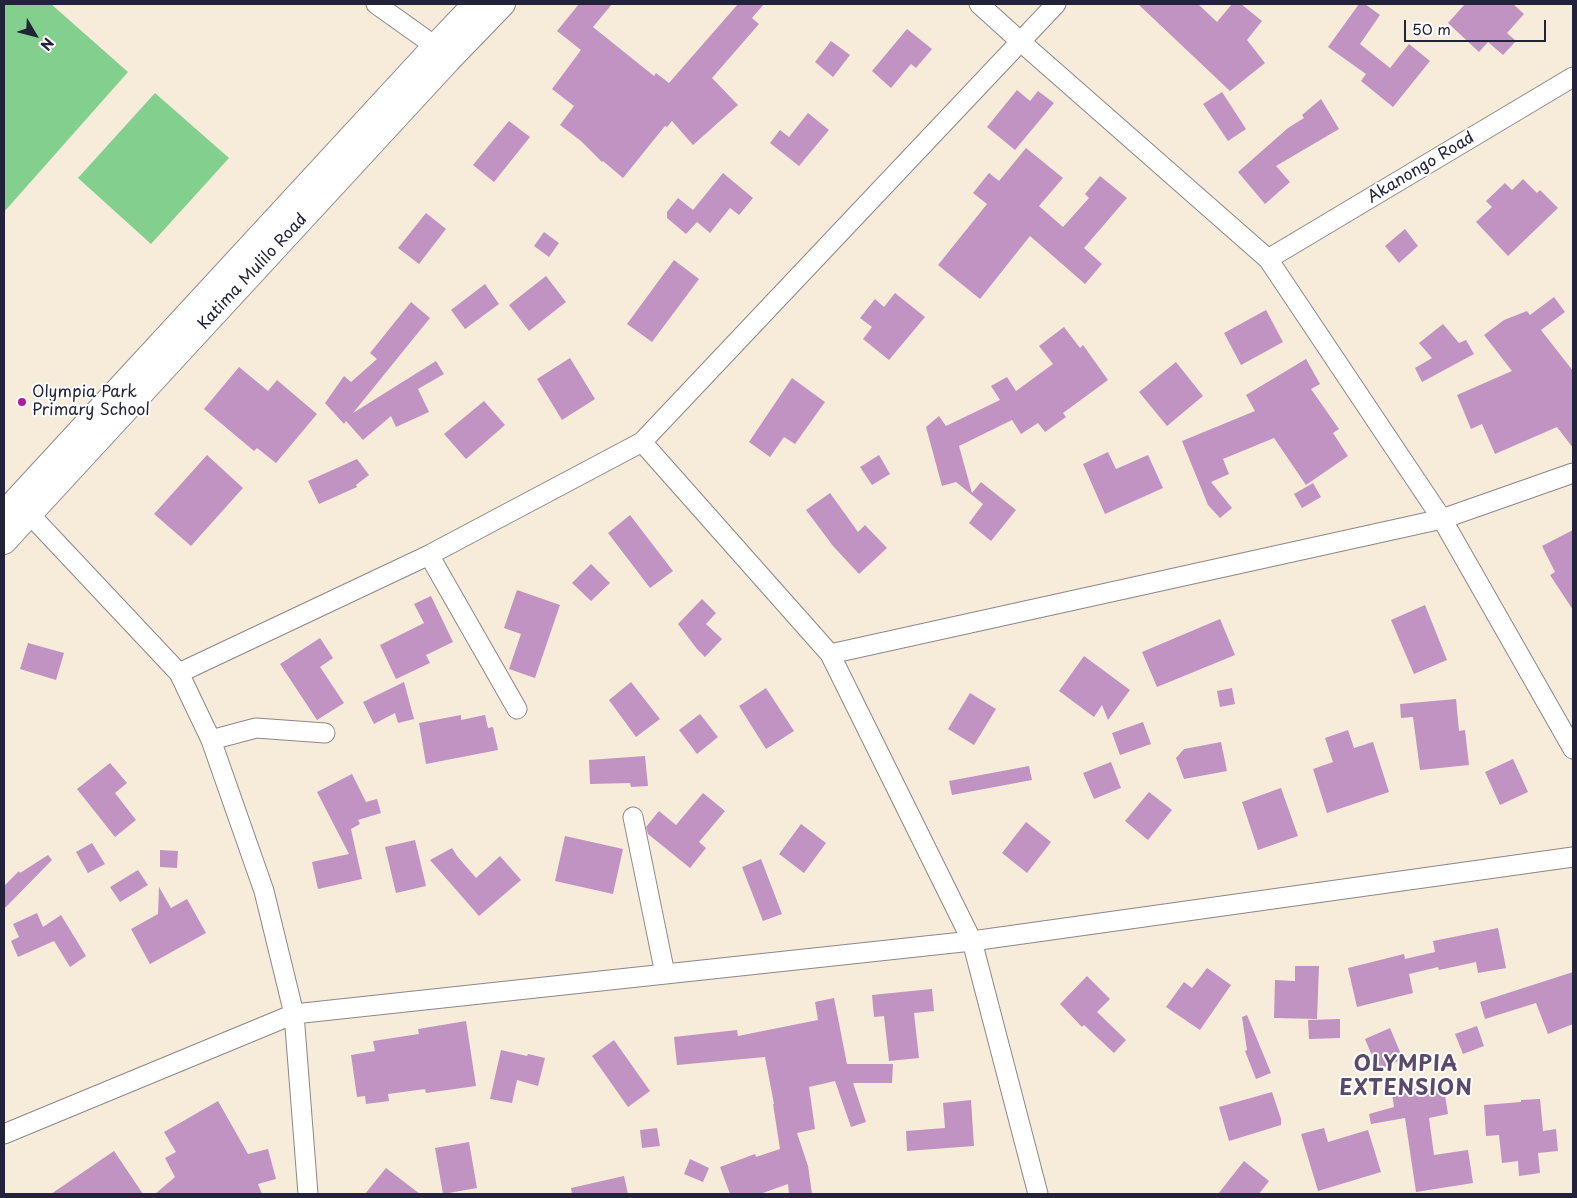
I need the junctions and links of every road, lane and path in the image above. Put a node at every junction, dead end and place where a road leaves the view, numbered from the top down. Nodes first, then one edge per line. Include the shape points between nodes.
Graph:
1 (376, 4) edge
2 (475, 4) edge
3 (504, 4) edge
4 (979, 4) edge
5 (1056, 4) edge
6 (1021, 42) junction
7 (434, 46) junction
8 (1573, 76) edge
9 (1268, 258) junction
10 (642, 442) junction
11 (1573, 473) edge
12 (17, 509) edge
13 (1442, 519) junction
14 (4, 542) edge
15 (430, 556) junction
16 (830, 654) junction
17 (179, 673) junction
18 (516, 709) dead end
19 (325, 733) dead end
20 (211, 740) junction
21 (1573, 750) edge
22 (633, 817) dead end
23 (1573, 857) edge
24 (972, 940) junction
25 (665, 974) junction
26 (294, 1014) junction
27 (4, 1134) edge
28 (308, 1194) edge
29 (1038, 1194) edge

1 - 7 street
2 - 7 main road, Katima Mulilo Road
3 - 12 main road, Katima Mulilo Road
4 - 6 street
5 - 6 street
6 - 9 street
6 - 10 street
7 - 12 main road, Katima Mulilo Road
8 - 9 street, Akanongo Road
9 - 13 street
10 - 15 street
10 - 16 street
11 - 13 street
12 - 14 main road, Katima Mulilo Road
12 - 17 street
13 - 16 street
13 - 21 street
15 - 17 street
15 - 18 street
16 - 24 street
17 - 20 street
19 - 20 street via 256,728
20 - 26 street via 264,891
22 - 25 street
23 - 24 street
24 - 25 street
24 - 29 street
25 - 26 street
26 - 27 street
26 - 28 street

